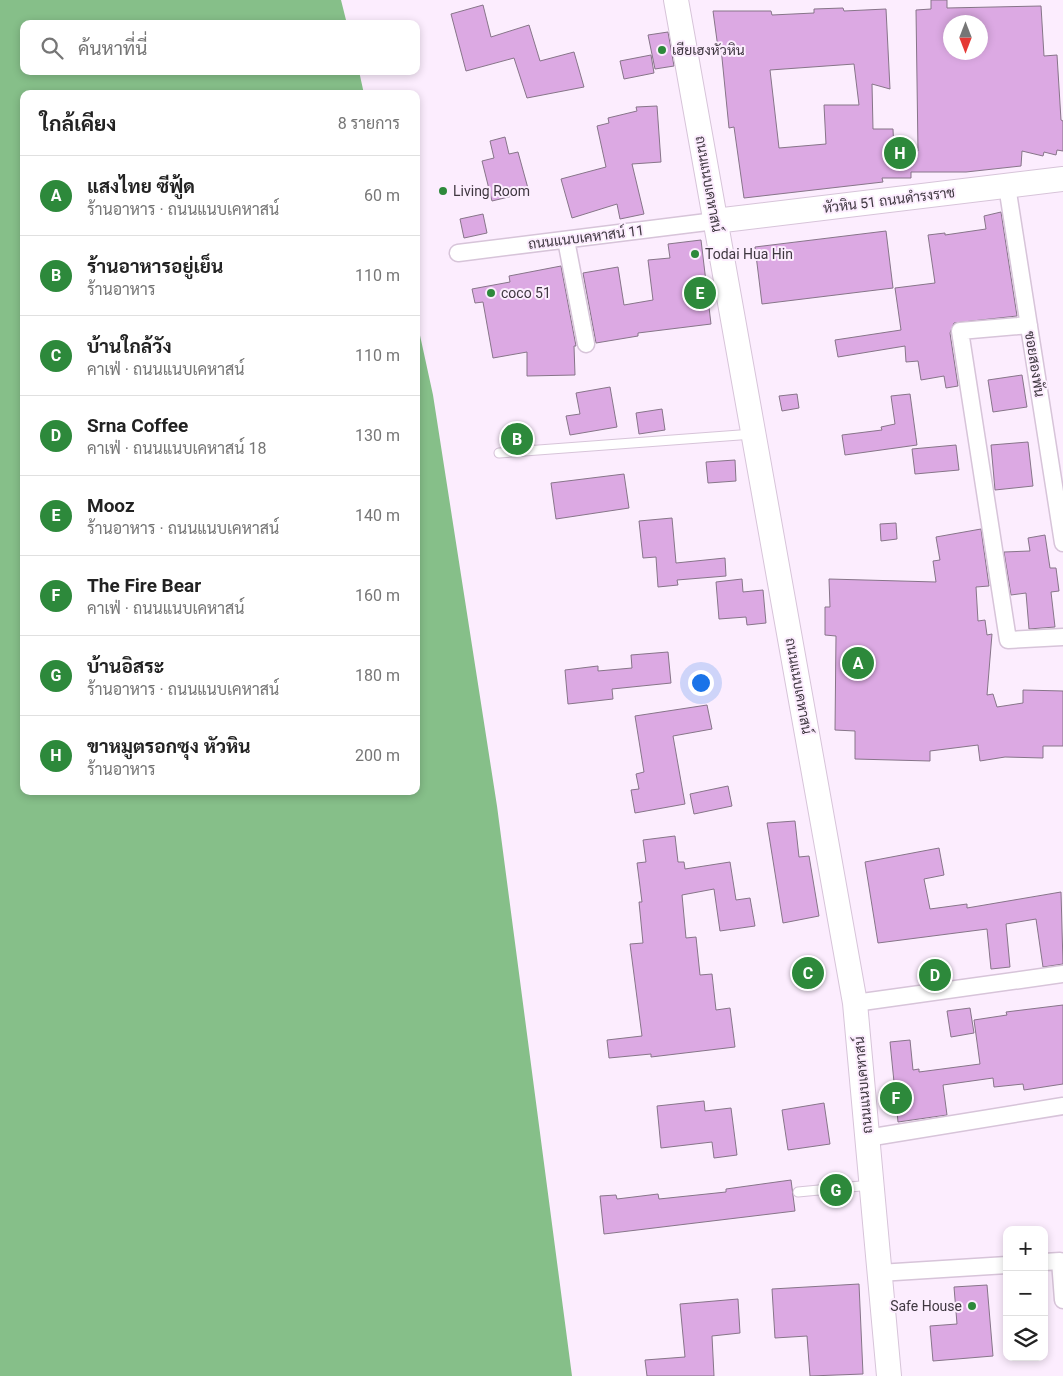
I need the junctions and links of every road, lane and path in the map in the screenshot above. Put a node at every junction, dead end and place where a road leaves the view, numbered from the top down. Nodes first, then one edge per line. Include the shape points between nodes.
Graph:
1 (676, 0) edge
2 (1063, 179) edge
3 (1008, 186) junction
4 (715, 221) junction
5 (566, 240) junction
6 (458, 253) dead end
7 (1029, 325) junction
8 (586, 344) dead end
9 (754, 434) junction
10 (499, 453) dead end
11 (1063, 543) edge
12 (1063, 637) edge
13 (1063, 974) edge
14 (855, 1003) junction
15 (1063, 1106) edge
16 (868, 1138) junction
17 (872, 1185) junction
18 (798, 1192) dead end
19 (1052, 1262) edge
20 (1003, 1265) edge
21 (879, 1273) junction
22 (1063, 1300) edge
23 (889, 1376) edge

1 - 4 street, ถนนแนบเคหาสน์
2 - 3 street, หัวหิน 51 ถนนดำรงราช
3 - 4 street, หัวหิน 51 ถนนดำรงราช
3 - 7 street, ซอยสองพัน
4 - 5 street, ถนนแนบเคหาสน์ 11
4 - 9 street, ถนนแนบเคหาสน์
5 - 6 street, ถนนแนบเคหาสน์ 11
5 - 8 street
7 - 11 street, ซอยสองพัน
7 - 12 street via 960,331 1008,640
9 - 10 lane
9 - 14 street, ถนนแนบเคหาสน์
13 - 14 street
14 - 16 street, ถนนแนบเคหาสน์
15 - 16 street
16 - 17 street, ถนนแนบเคหาสน์
17 - 18 lane
17 - 21 street, ถนนแนบเคหาสน์
19 - 22 street
20 - 21 street
21 - 23 street, ถนนแนบเคหาสน์

